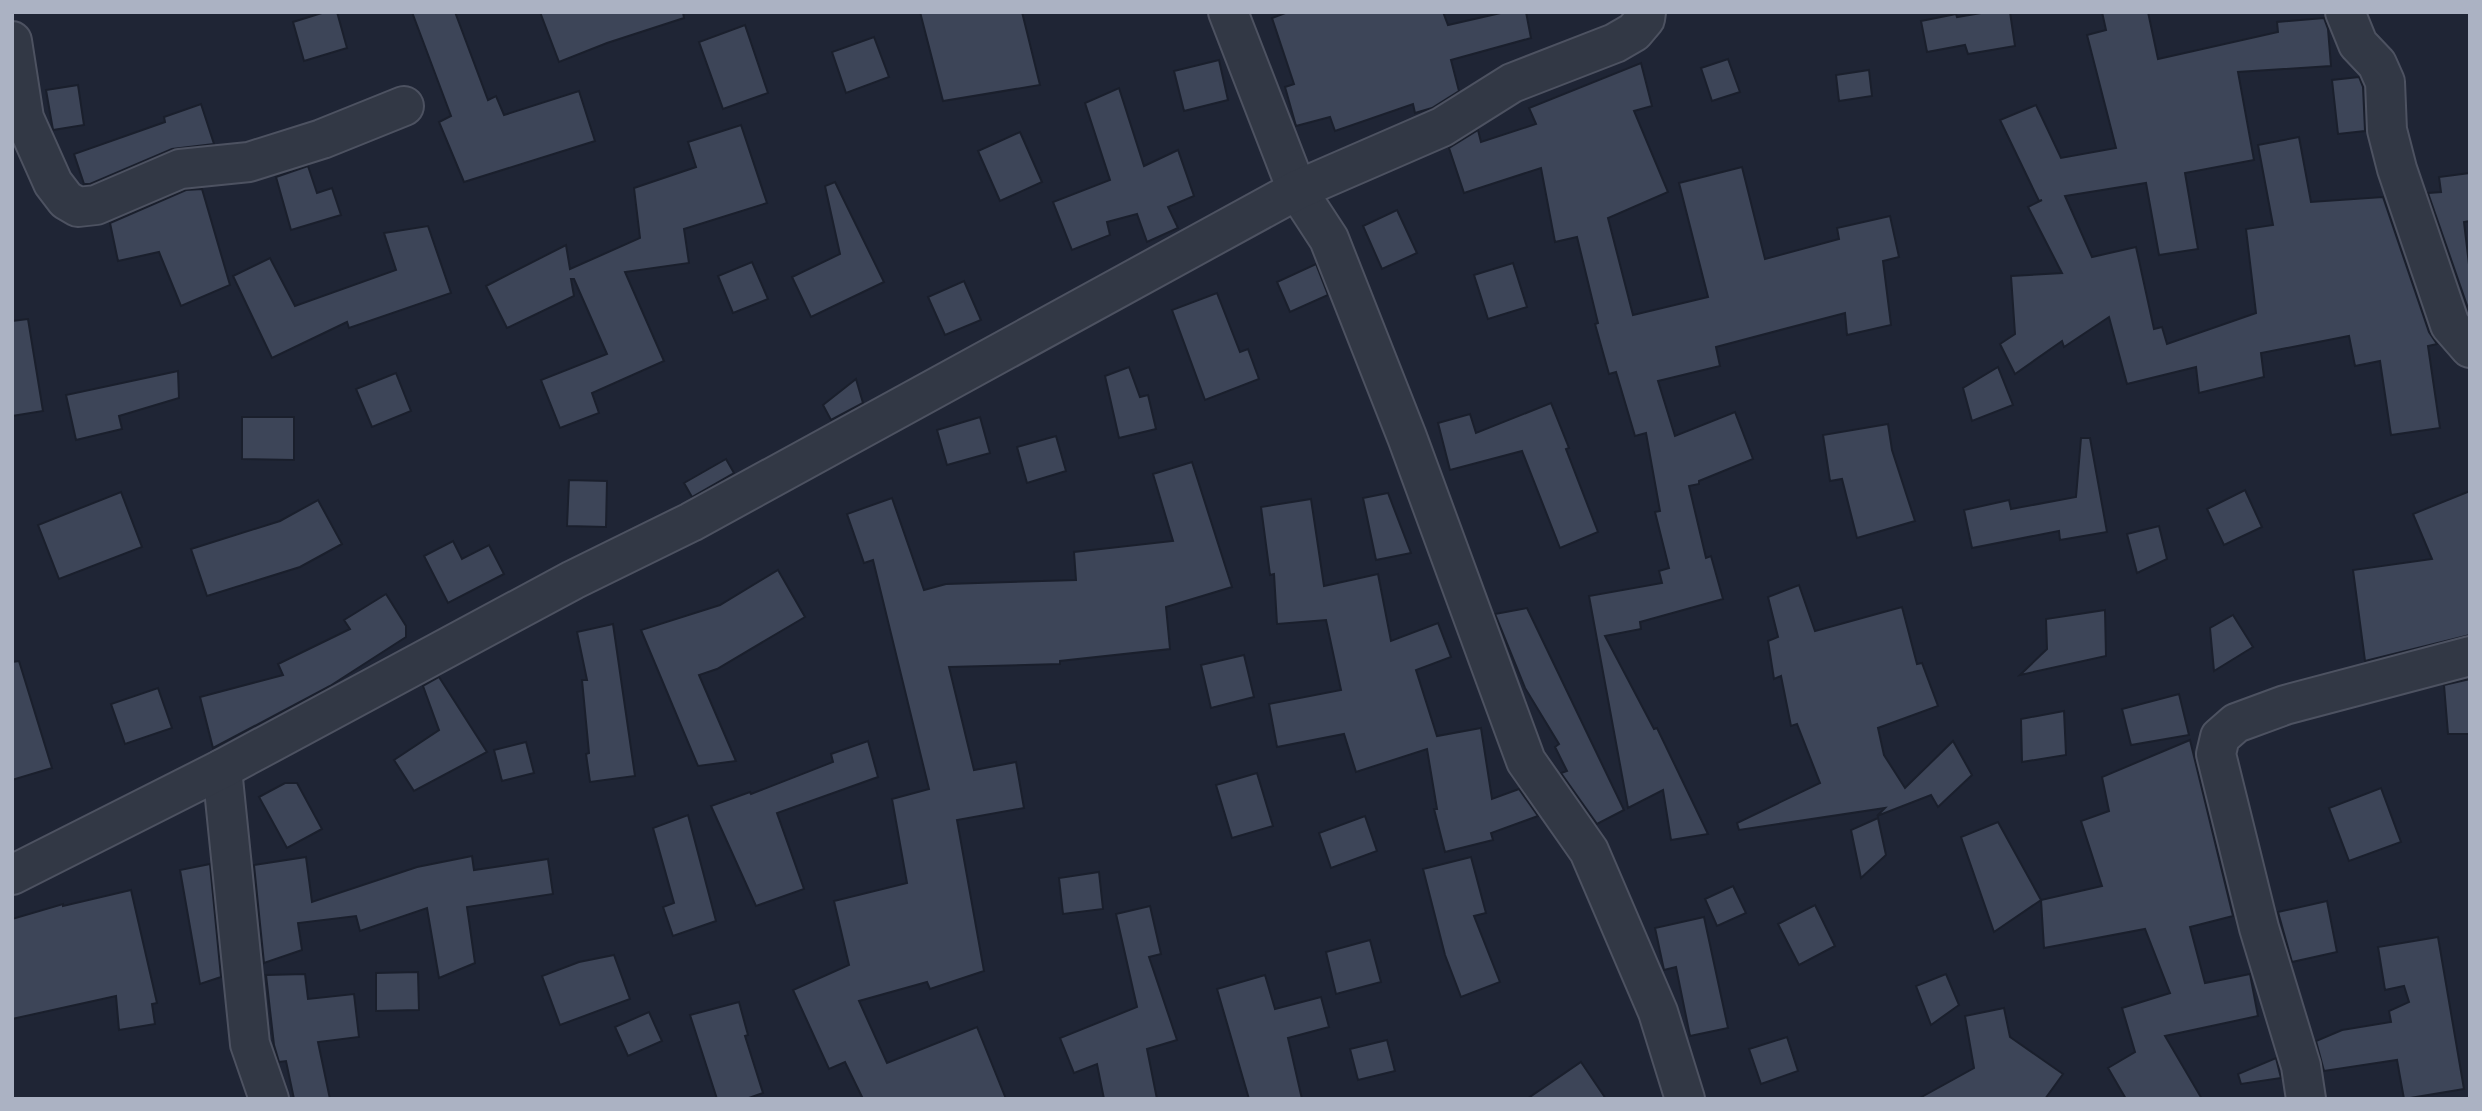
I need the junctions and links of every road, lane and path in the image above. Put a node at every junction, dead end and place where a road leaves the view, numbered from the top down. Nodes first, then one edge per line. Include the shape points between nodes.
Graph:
1 (1228, 12) edge
2 (1646, 12) edge
3 (2345, 12) edge
4 (12, 41) edge
5 (404, 106) dead end
6 (1297, 190) junction
7 (2470, 348) edge
8 (2470, 656) edge
9 (222, 769) junction
10 (12, 876) edge
11 (269, 1099) edge
12 (1685, 1099) edge
13 (2306, 1099) edge

1 - 6 street
2 - 6 street via 1634,32 1615,43 1512,83 1442,127
3 - 7 street via 2358,44 2377,64 2385,82 2387,130 2404,194 2450,325
4 - 5 street via 24,118 53,183 78,207 96,205 180,169 249,162
6 - 9 street via 691,522 573,580
6 - 12 street via 1329,239 1526,761 1589,851 1658,1012
8 - 13 street via 2285,705 2236,723 2216,747
9 - 10 street
9 - 11 street via 250,1044

